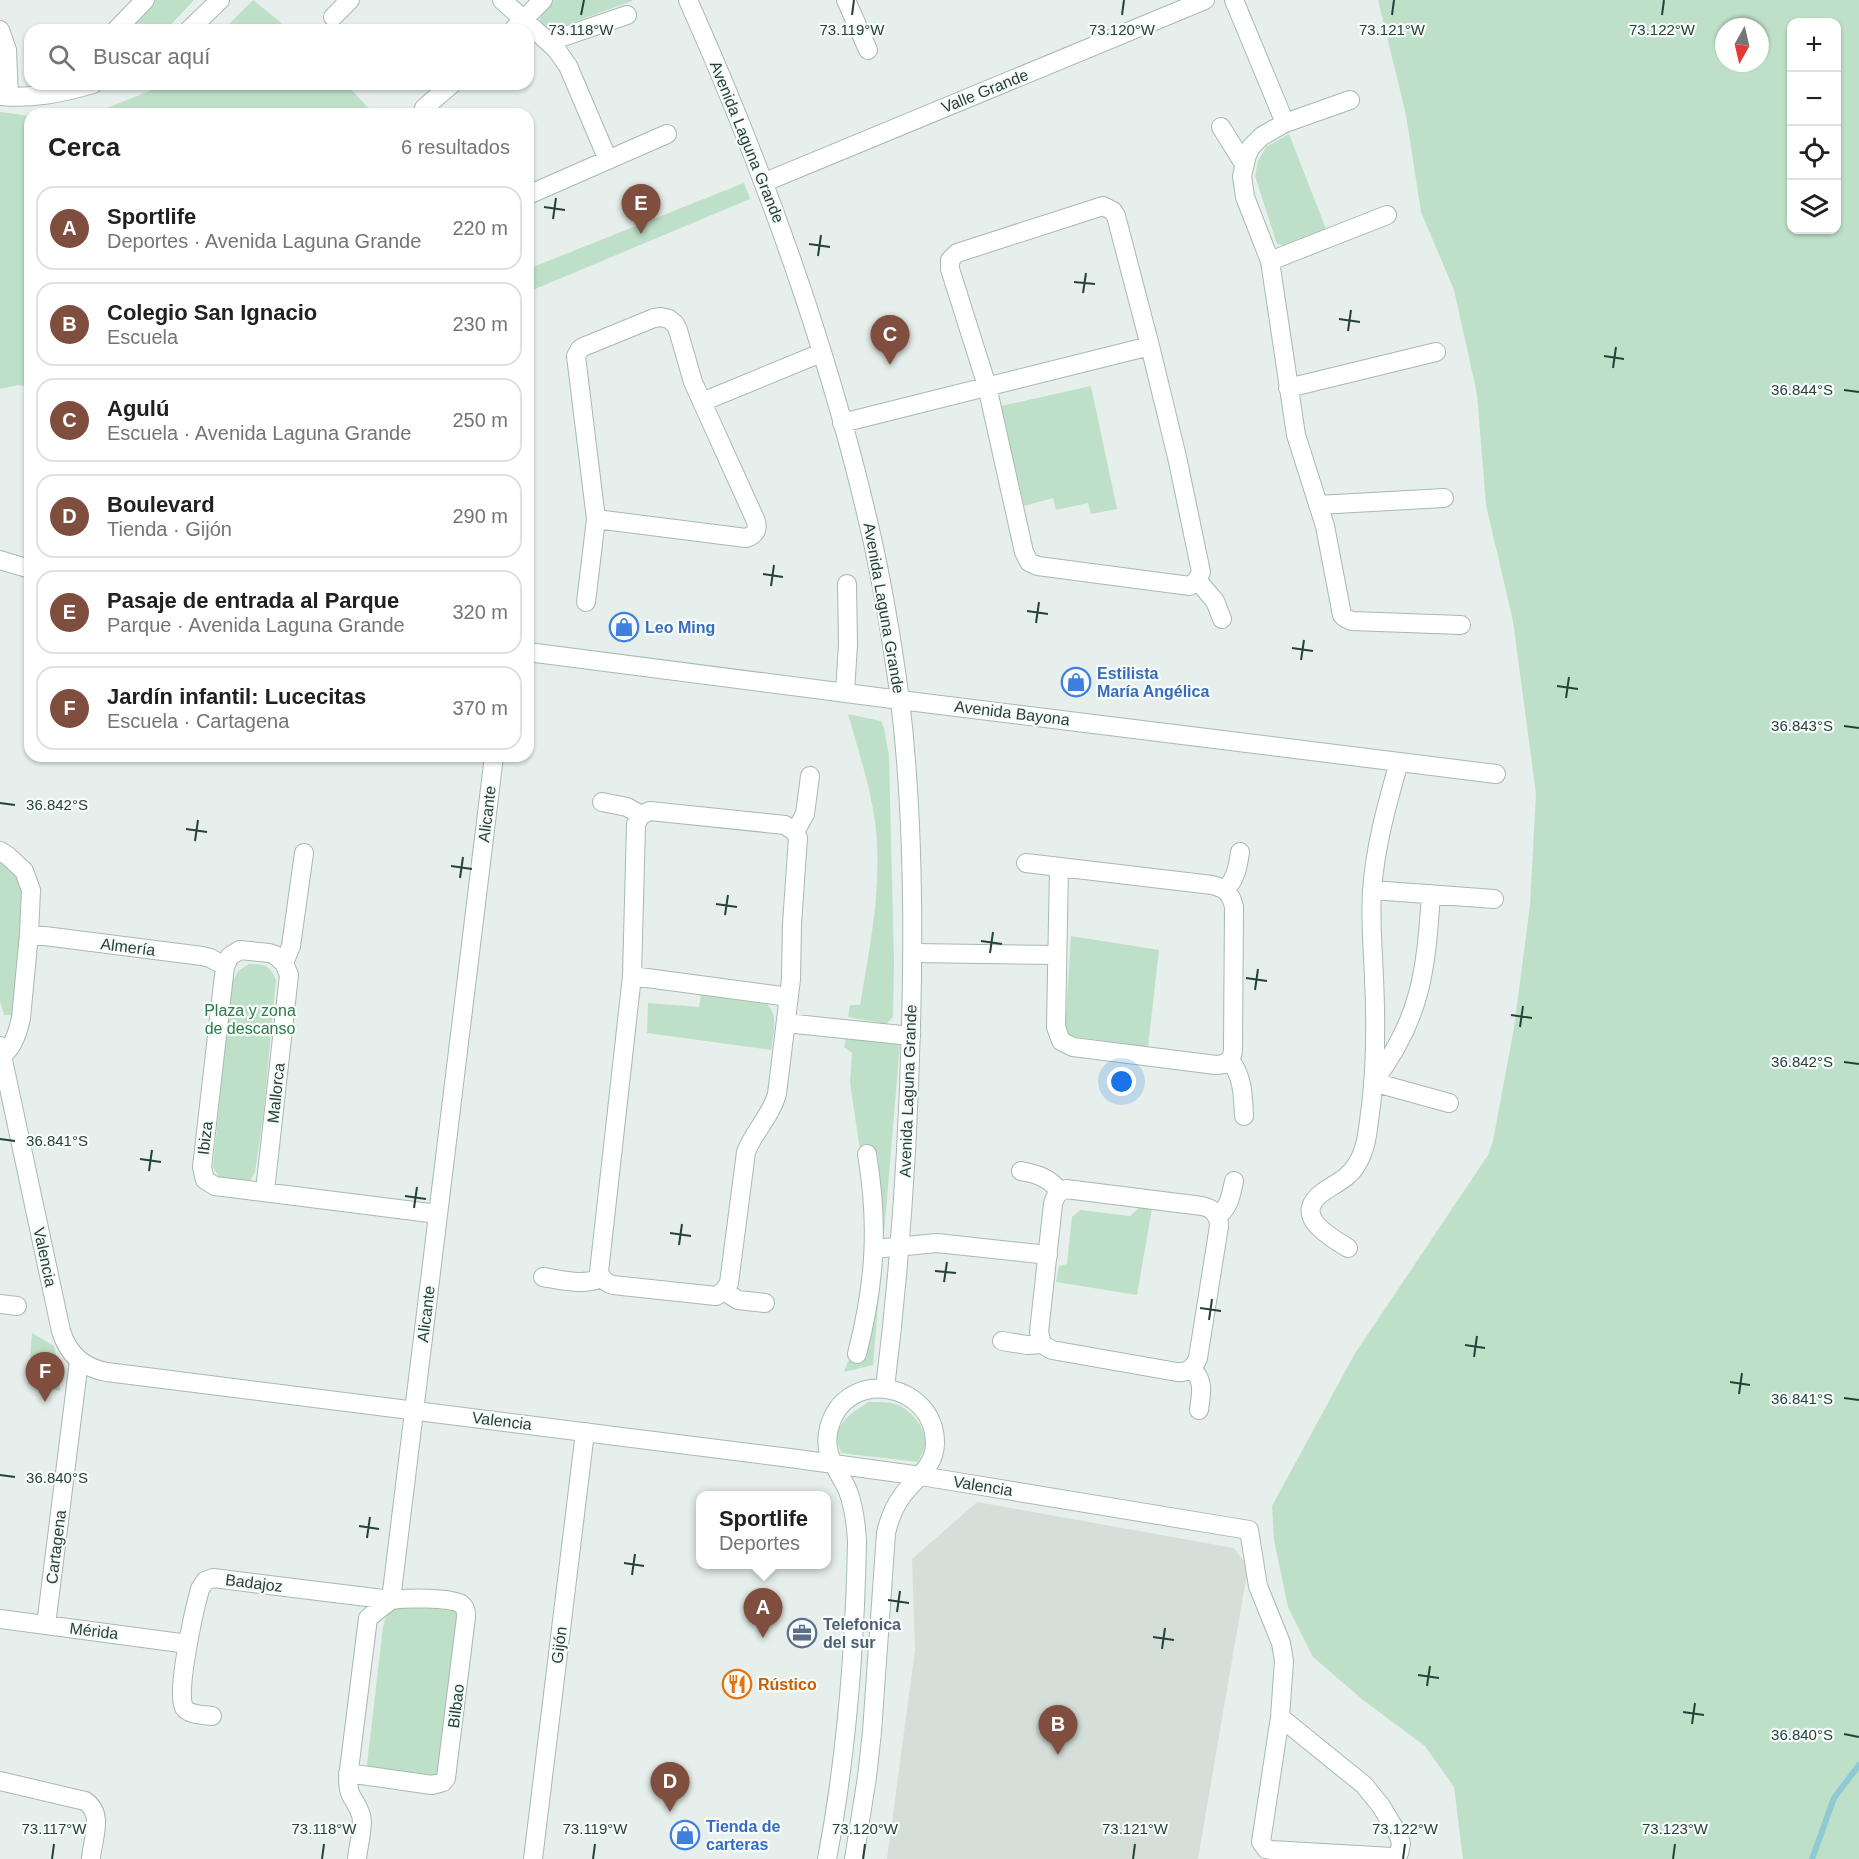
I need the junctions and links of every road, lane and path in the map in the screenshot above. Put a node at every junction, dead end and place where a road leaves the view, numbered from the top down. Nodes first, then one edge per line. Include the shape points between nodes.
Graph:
1 (145, 0) edge
2 (220, 0) edge
3 (350, 0) edge
4 (502, 0) edge
5 (543, 0) edge
6 (688, 0) edge
7 (846, 0) edge
8 (1205, 0) edge
9 (1234, 0) edge
10 (627, 15) dead end
11 (333, 17) dead end
12 (122, 24) edge
13 (195, 24) edge
14 (517, 24) edge
15 (519, 24) edge
16 (0, 30) edge
17 (534, 34) edge
18 (548, 42) junction
19 (868, 50) dead end
20 (65, 90) edge
21 (445, 90) edge
22 (4, 97) edge
23 (1350, 100) dead end
24 (424, 108) dead end
25 (1285, 123) junction
26 (1221, 127) dead end
27 (667, 134) dead end
28 (608, 160) junction
29 (1244, 164) junction
30 (765, 182) junction
31 (534, 192) edge
32 (1388, 215) dead end
33 (1270, 261) junction
34 (1150, 346) junction
35 (1436, 352) dead end
36 (821, 353) junction
37 (987, 386) junction
38 (1288, 388) junction
39 (702, 402) junction
40 (843, 423) junction
41 (1444, 498) dead end
42 (1318, 505) junction
43 (596, 519) junction
44 (0, 560) edge
45 (24, 567) edge
46 (1197, 580) junction
47 (847, 584) dead end
48 (586, 602) dead end
49 (1222, 619) dead end
50 (1461, 625) dead end
51 (534, 653) edge
52 (845, 692) junction
53 (900, 700) junction
54 (493, 762) edge
55 (1399, 762) junction
56 (1496, 774) dead end
57 (810, 776) dead end
58 (602, 802) dead end
59 (641, 815) junction
60 (795, 832) junction
61 (0, 851) edge
62 (1240, 852) dead end
63 (303, 853) dead end
64 (1026, 863) dead end
65 (1059, 867) junction
66 (1225, 890) junction
67 (1372, 890) junction
68 (1431, 894) junction
69 (1494, 899) dead end
70 (29, 934) junction
71 (913, 953) junction
72 (1057, 955) junction
73 (284, 963) junction
74 (225, 966) junction
75 (632, 976) junction
76 (789, 997) junction
77 (786, 1023) junction
78 (911, 1036) junction
79 (1, 1053) edge
80 (1230, 1060) junction
81 (1373, 1082) junction
82 (1449, 1103) dead end
83 (1244, 1116) dead end
84 (867, 1154) dead end
85 (1021, 1171) dead end
86 (1233, 1181) dead end
87 (265, 1191) junction
88 (1060, 1192) junction
89 (438, 1214) junction
90 (1218, 1216) junction
91 (900, 1245) junction
92 (1348, 1248) dead end
93 (874, 1249) junction
94 (1048, 1255) junction
95 (543, 1277) dead end
96 (602, 1278) junction
97 (724, 1291) junction
98 (765, 1303) dead end
99 (1002, 1341) dead end
100 (1042, 1344) junction
101 (857, 1354) dead end
102 (79, 1361) junction
103 (1192, 1369) junction
104 (885, 1388) junction
105 (415, 1410) junction
106 (1199, 1410) dead end
107 (585, 1432) junction
108 (833, 1464) junction
109 (921, 1476) junction
110 (391, 1600) junction
111 (0, 1619) edge
112 (46, 1625) junction
113 (188, 1644) junction
114 (212, 1716) dead end
115 (1280, 1717) junction
116 (348, 1773) junction
117 (0, 1781) edge
118 (91, 1859) edge
119 (357, 1859) edge
120 (532, 1859) edge
121 (827, 1859) edge
122 (854, 1859) edge

1 - 12 street
2 - 13 street
3 - 11 street
4 - 14 street
5 - 15 street
6 - 30 street, Avenida Laguna Grande
7 - 19 street
8 - 30 street, Valle Grande
9 - 25 street
10 - 18 street
16 - 22 street via 8,50
17 - 18 street
18 - 28 street via 573,75
20 - 22 street via 39,96
21 - 24 street
23 - 25 street
25 - 29 street via 1256,141
26 - 29 street
27 - 28 street
28 - 31 street
29 - 33 street via 1245,197
30 - 36 street, Avenida Laguna Grande
32 - 33 street
33 - 38 street
34 - 37 street
34 - 37 street via 1116,216 1108,208 1098,207 957,253 950,260
34 - 46 street via 1200,568
35 - 38 street
36 - 39 street
36 - 40 street, Avenida Laguna Grande
37 - 40 street
37 - 46 street via 1029,562 1186,586
38 - 42 street via 1296,435
39 - 43 street via 755,519 754,533 746,538
39 - 43 street via 678,330 669,319 648,320 580,349 576,360
40 - 53 street, Avenida Laguna Grande via 879,572
41 - 42 street
42 - 50 street via 1345,618
43 - 48 street
44 - 45 street
46 - 49 street via 1210,593
47 - 52 street, Avenida Laguna Grande
51 - 52 street, Avenida Bayona
52 - 53 street, Avenida Bayona
53 - 55 street, Avenida Bayona
53 - 71 street, Avenida Laguna Grande via 910,808
54 - 89 street, Alicante
55 - 56 street, Avenida Bayona
55 - 67 street via 1378,845
57 - 60 street via 805,814
58 - 59 street via 627,807
59 - 60 street via 655,811 785,825
59 - 75 street via 635,829
60 - 76 street via 798,844
61 - 70 street via 24,870 30,890
62 - 66 street via 1237,870
63 - 73 street, Mallorca via 291,946
64 - 65 street
65 - 66 street via 1212,885
65 - 72 street
66 - 80 street via 1234,907
67 - 68 street
67 - 81 street
68 - 69 street
68 - 81 street via 1425,958 1415,1007 1400,1043
70 - 74 street, Almería via 202,956
70 - 79 street via 18,1031
71 - 72 street
71 - 78 street, Avenida Laguna Grande
72 - 80 street via 1057,1031 1066,1045 1216,1065
73 - 74 street via 269,953 240,950 230,956
73 - 87 street, Mallorca via 289,975
74 - 87 street, Ibiza via 202,1172 214,1186
75 - 76 street
75 - 96 street via 599,1265
76 - 77 street
77 - 78 street
77 - 97 street via 774,1103 749,1144 744,1160 729,1283
78 - 91 street, Avenida Laguna Grande
79 - 102 street, Valencia via 61,1331
80 - 83 street via 1242,1082
81 - 82 street
81 - 92 street via 1366,1141 1357,1164 1345,1178 1317,1197 1311,1210 1315,1224
84 - 93 street, Avenida Laguna Grande
85 - 88 street via 1049,1180
86 - 90 street via 1229,1202
87 - 89 street, Ibiza
88 - 90 street via 1073,1189 1202,1206
88 - 94 street via 1053,1204
89 - 105 street, Alicante
90 - 103 street via 1198,1358
91 - 93 street
91 - 94 street via 937,1243
91 - 104 street, Avenida Laguna Grande
93 - 101 street, Avenida Laguna Grande via 870,1297
94 - 100 street via 1039,1332
95 - 96 street via 579,1282
96 - 97 street via 613,1285 711,1296
97 - 98 street via 738,1300
99 - 100 street
100 - 103 street via 1052,1350 1177,1372
102 - 105 street, Valencia via 106,1372
102 - 112 street, Cartagena
103 - 106 street via 1202,1387
104 - 108 street via 854,1395 838,1410 828,1436 827,1450
104 - 109 street via 906,1395 930,1421 935,1444
105 - 107 street, Valencia
105 - 110 street, Alicante
107 - 108 street, Valencia
107 - 120 street, Gijón
108 - 109 street, Valencia
108 - 121 street via 853,1507 857,1541 849,1701
109 - 115 street, Valencia via 1249,1530 1258,1586 1283,1651
109 - 122 street via 899,1501 886,1533 873,1732
110 - 113 street, Badajoz via 213,1578 200,1589
110 - 116 street via 368,1618
110 - 116 street, Bilbao via 421,1598 460,1604 465,1610 447,1773 443,1782 432,1785
111 - 112 street, Mérida
112 - 113 street, Mérida
113 - 114 street, Badajoz via 182,1703 188,1711
115 - 115 street via 1348,1770 1373,1795 1399,1836 1401,1849 1396,1856 1271,1850 1263,1845
116 - 119 street via 348,1789 361,1815
117 - 118 street via 85,1801 94,1809 96,1822

